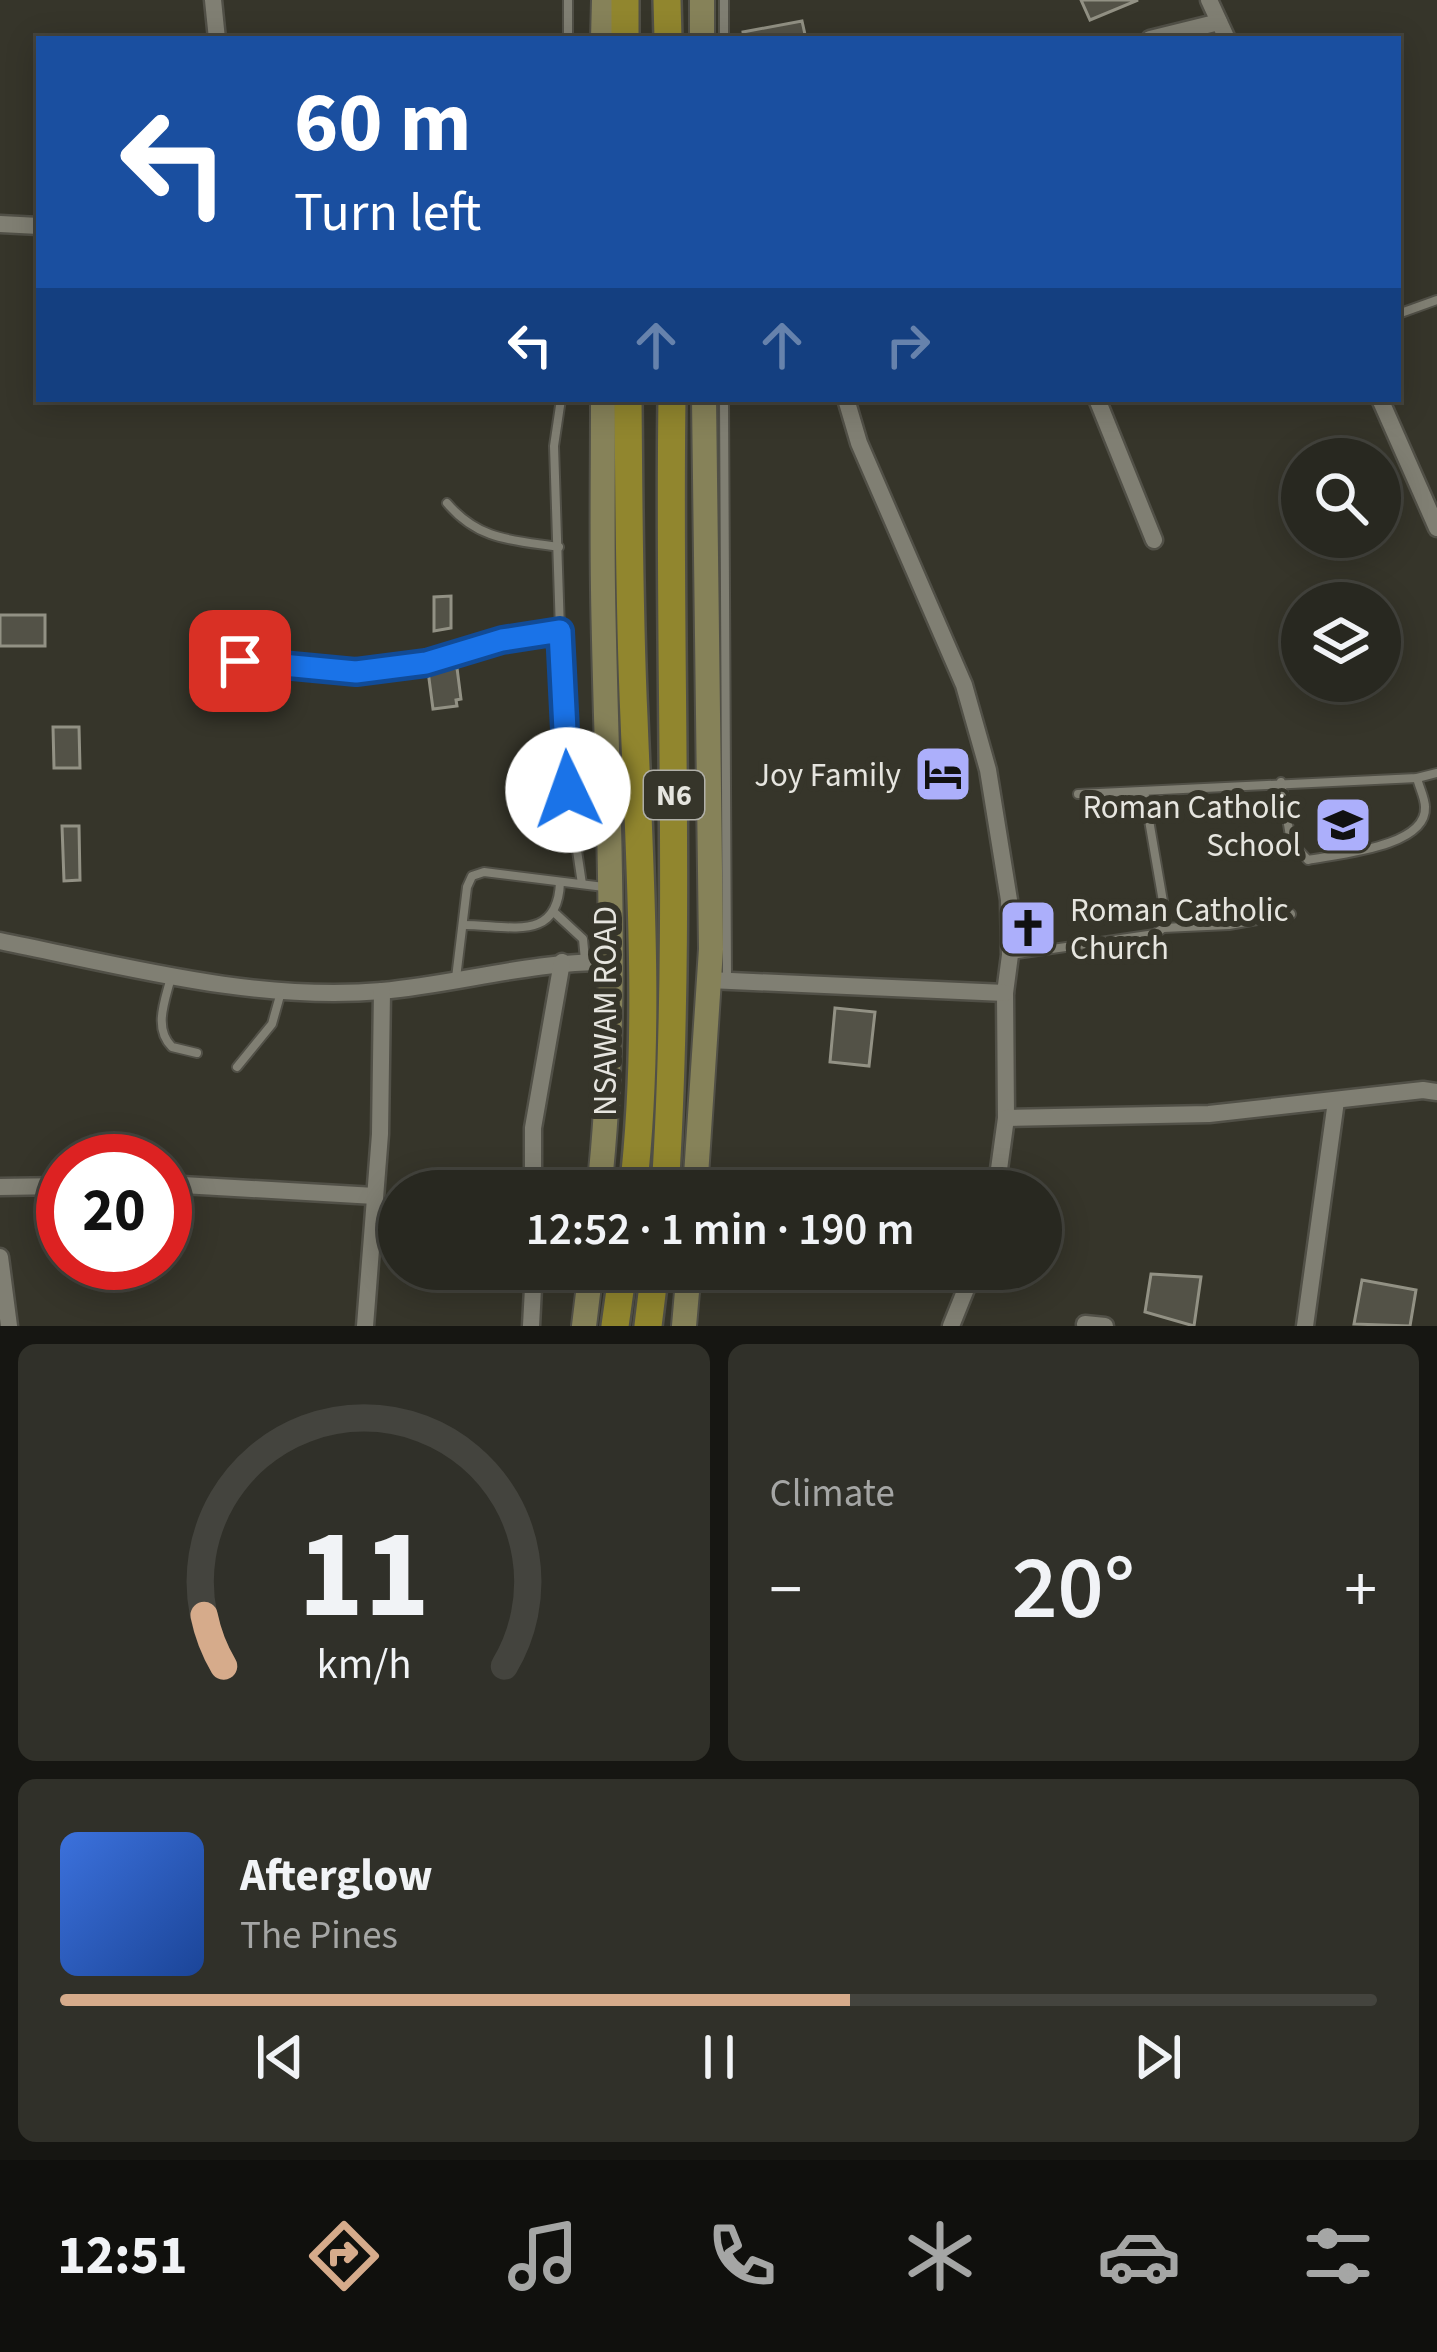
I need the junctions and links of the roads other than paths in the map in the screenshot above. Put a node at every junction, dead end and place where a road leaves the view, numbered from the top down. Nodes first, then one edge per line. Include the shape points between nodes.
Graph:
1 (213, 0) edge
2 (568, 0) edge
3 (604, 0) edge
4 (625, 0) edge
5 (667, 0) edge
6 (702, 0) edge
7 (724, 0) edge
8 (1209, 0) edge
9 (1223, 30) edge
10 (217, 36) edge
11 (568, 36) edge
12 (603, 36) edge
13 (626, 36) edge
14 (668, 36) edge
15 (702, 36) edge
16 (724, 36) edge
17 (1175, 36) edge
18 (0, 224) edge
19 (36, 226) edge
20 (1437, 300) edge
21 (1401, 313) edge
22 (561, 402) edge
23 (603, 402) edge
24 (628, 402) edge
25 (672, 402) edge
26 (704, 402) edge
27 (724, 402) edge
28 (847, 402) edge
29 (1097, 402) edge
30 (1381, 402) edge
31 (447, 503) dead end
32 (1437, 528) edge
33 (1154, 540) dead end
34 (559, 547) junction
35 (560, 631) junction
36 (240, 661) dead end
37 (1437, 773) edge
38 (1417, 778) junction
39 (1281, 782) junction
40 (1144, 790) junction
41 (1078, 794) dead end
42 (560, 881) junction
43 (582, 884) junction
44 (611, 887) junction
45 (556, 914) junction
46 (1291, 914) dead end
47 (463, 925) junction
48 (1163, 928) junction
49 (0, 941) edge
50 (1010, 955) junction
51 (562, 962) junction
52 (598, 962) junction
53 (171, 975) junction
54 (456, 978) junction
55 (718, 979) junction
56 (281, 991) junction
57 (382, 991) junction
58 (1005, 993) junction
59 (197, 1053) dead end
60 (237, 1067) dead end
61 (1437, 1092) edge
62 (1336, 1102) junction
63 (1006, 1118) junction
64 (533, 1170) edge
65 (601, 1170) edge
66 (635, 1170) edge
67 (665, 1170) edge
68 (697, 1170) edge
69 (999, 1170) edge
70 (36, 1186) edge
71 (192, 1186) edge
72 (0, 1187) edge
73 (375, 1196) junction
74 (0, 1257) edge
75 (533, 1290) edge
76 (588, 1290) edge
77 (619, 1290) edge
78 (653, 1290) edge
79 (687, 1290) edge
80 (966, 1290) edge
81 (1085, 1324) edge
82 (9, 1326) edge
83 (365, 1326) edge
84 (531, 1326) edge
85 (584, 1326) edge
86 (615, 1326) edge
87 (648, 1326) edge
88 (684, 1326) edge
89 (952, 1326) edge
90 (1106, 1326) edge
91 (1305, 1326) edge

1 - 10 street
2 - 11 lane
3 - 12 main road
4 - 13 highway
5 - 14 highway
6 - 15 main road
7 - 16 lane
8 - 9 street
9 - 17 street
18 - 19 street
20 - 21 lane
22 - 34 lane via 554,446
23 - 44 main road
24 - 66 highway, NSAWAM ROAD / N6 via 644,1026
25 - 67 highway, NSAWAM ROAD / N6
26 - 55 main road
27 - 55 lane
28 - 50 street via 964,686 1003,853
29 - 33 street
30 - 32 street
31 - 34 lane via 465,525 495,537
34 - 35 lane
35 - 36 lane via 356,672
35 - 43 lane
37 - 38 lane
38 - 39 lane
38 - 39 lane via 1425,806 1413,833 1308,860 1291,842
39 - 40 lane
40 - 41 lane
40 - 48 lane
42 - 43 lane
42 - 45 lane
42 - 47 lane via 472,876
43 - 44 lane
44 - 52 main road
45 - 47 lane via 537,925
45 - 52 lane
46 - 48 lane
47 - 54 lane
48 - 50 lane
49 - 53 street
50 - 58 street
51 - 52 street
51 - 54 street
51 - 64 street
52 - 65 main road via 607,1116
53 - 56 street
53 - 59 lane via 162,1034 172,1047
54 - 57 street
55 - 58 street
55 - 68 main road
56 - 57 street
56 - 60 lane via 272,1024
57 - 73 street
58 - 63 street
61 - 62 street
62 - 63 street
62 - 91 street
63 - 69 street
70 - 72 street
71 - 73 street
73 - 83 street
74 - 82 street
75 - 84 street
76 - 85 main road
77 - 86 highway
78 - 87 highway
79 - 88 main road
80 - 89 street
81 - 90 street

